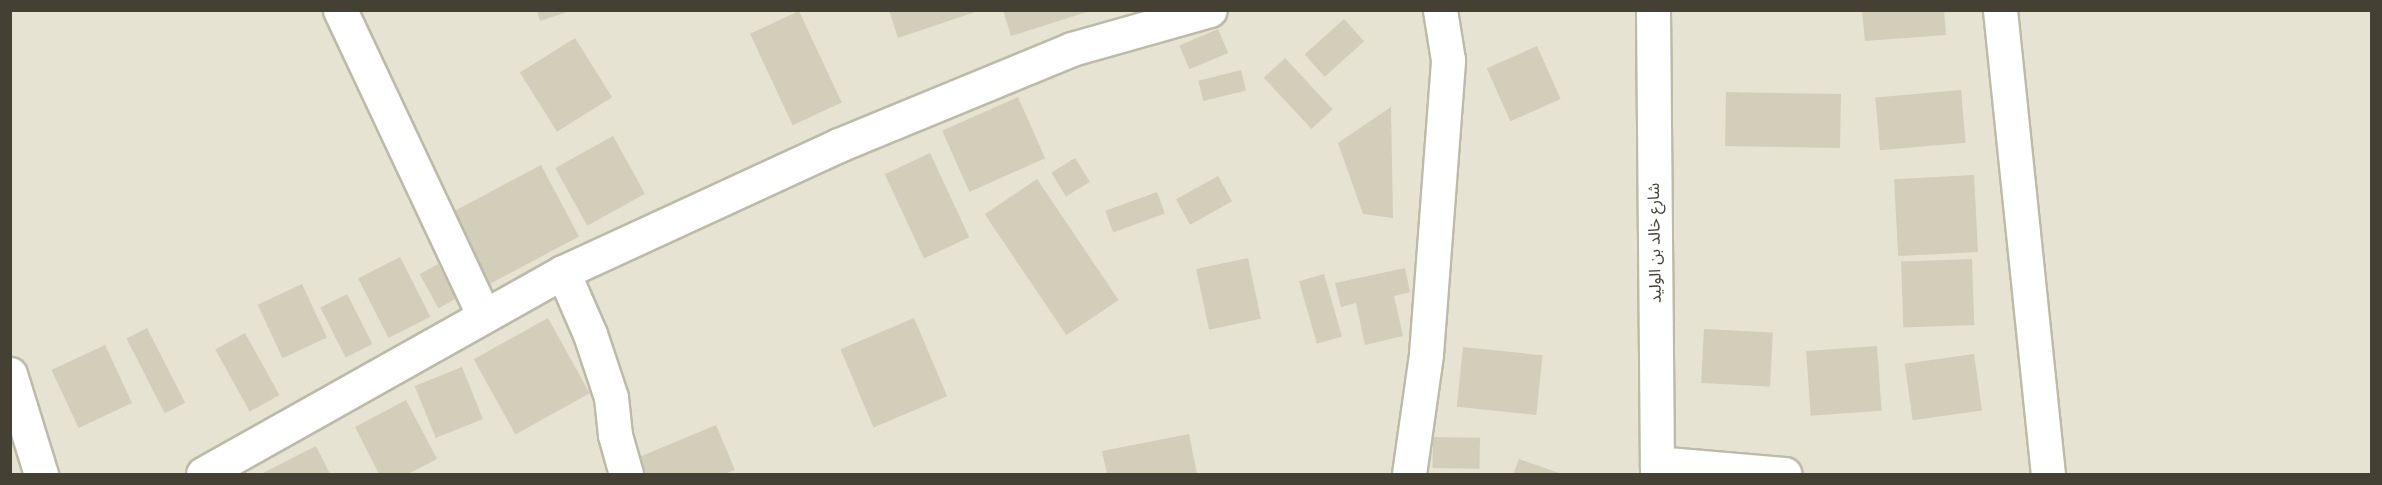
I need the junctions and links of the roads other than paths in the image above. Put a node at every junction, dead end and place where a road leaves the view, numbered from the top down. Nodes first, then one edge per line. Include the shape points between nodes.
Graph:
1 (340, 10) edge
2 (1210, 10) edge
3 (1440, 10) edge
4 (1653, 10) edge
5 (2000, 10) edge
6 (563, 272) junction
7 (483, 314) junction
8 (10, 374) edge
9 (1657, 469) edge
10 (41, 474) edge
11 (203, 474) edge
12 (626, 474) edge
13 (1409, 474) edge
14 (1785, 474) edge
15 (2048, 474) edge

1 - 7 street
2 - 6 street via 1072,49 839,145
3 - 13 street via 1447,71 1426,354
4 - 9 street, شارع خالد بن الوليد
5 - 15 street
6 - 7 street
6 - 12 street via 590,334 610,397
7 - 11 street
8 - 10 street
9 - 14 street

